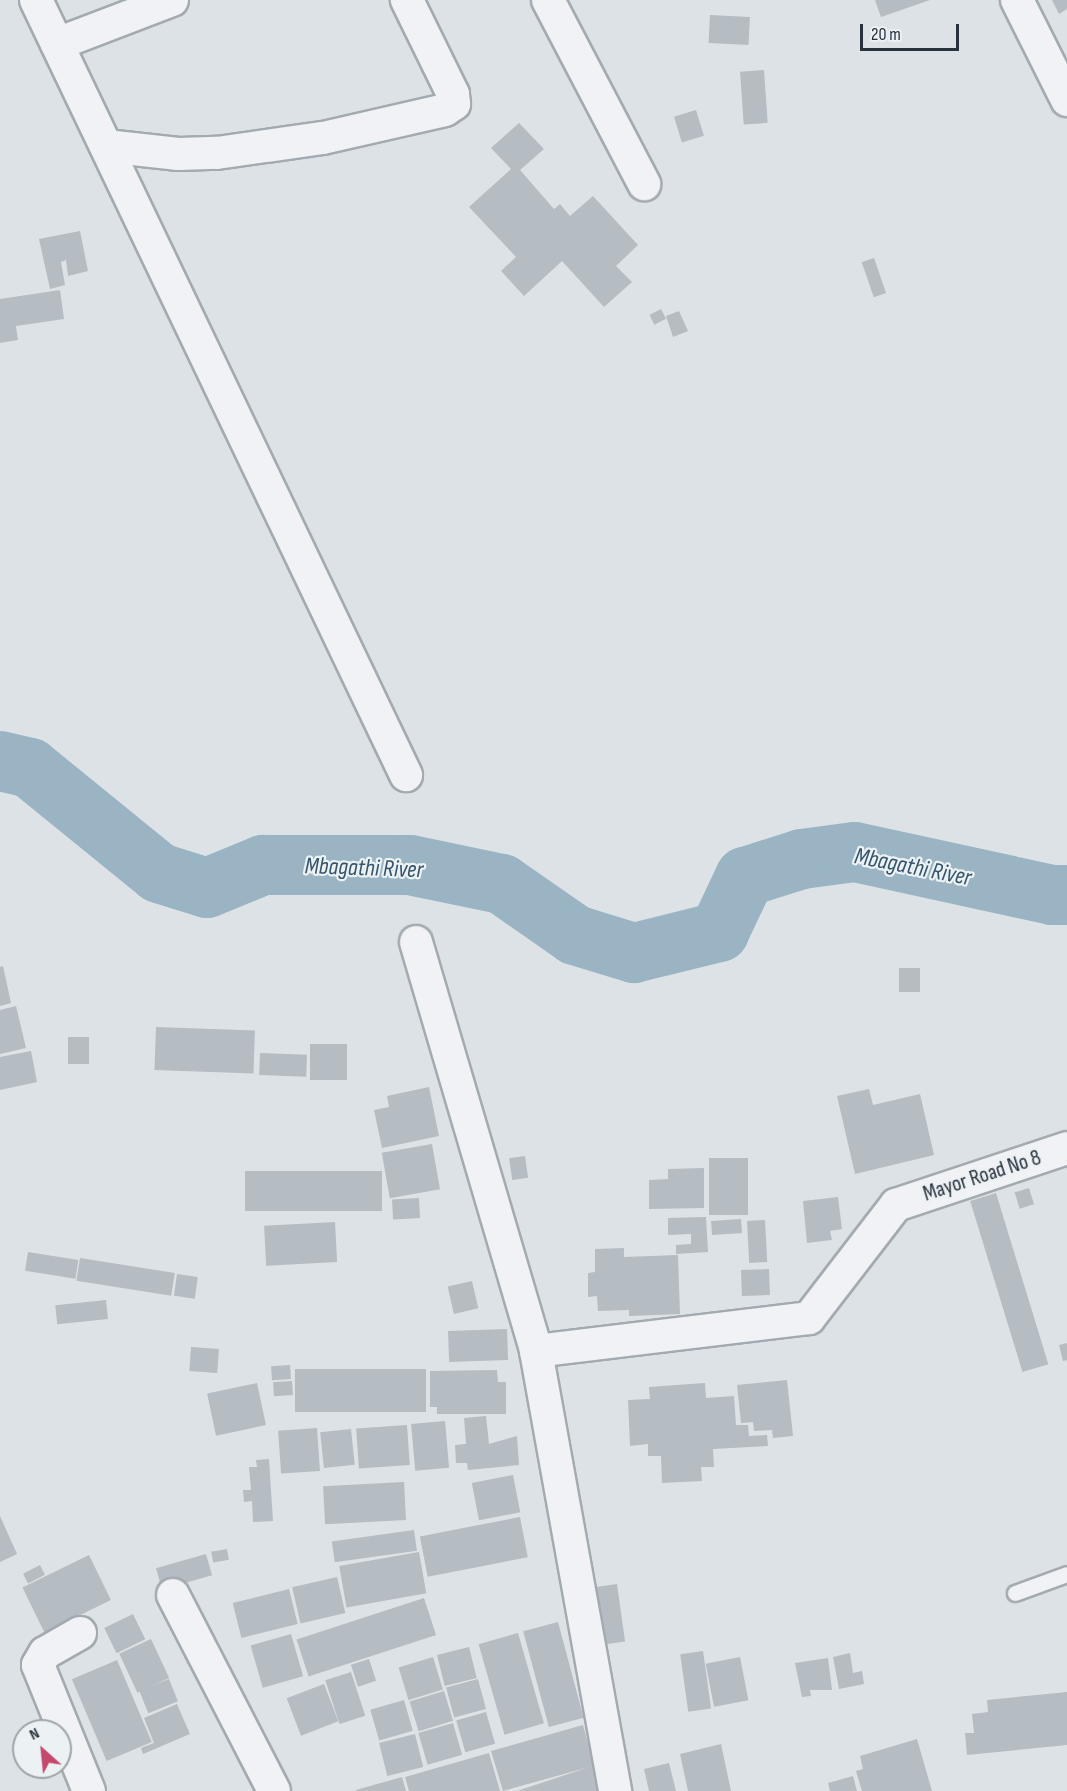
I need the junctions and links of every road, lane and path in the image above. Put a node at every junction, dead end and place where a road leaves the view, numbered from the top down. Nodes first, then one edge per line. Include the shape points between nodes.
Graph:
1 (36, 0) edge
2 (172, 0) edge
3 (407, 0) edge
4 (548, 0) edge
5 (1017, 0) edge
6 (57, 44) junction
7 (1067, 100) edge
8 (106, 146) junction
9 (644, 184) dead end
10 (406, 775) dead end
11 (416, 942) dead end
12 (1067, 1148) edge
13 (536, 1351) junction
14 (1067, 1574) edge
15 (1015, 1593) dead end
16 (173, 1595) dead end
17 (80, 1633) dead end
18 (89, 1791) edge
19 (274, 1791) edge
20 (615, 1791) edge

1 - 6 street
2 - 6 street
3 - 8 street via 453,94 454,104 446,110 323,138 217,153 178,154
4 - 9 street
5 - 7 street
6 - 8 street
8 - 10 street
11 - 13 street
12 - 13 street, Mayor Road No 8 via 896,1204 809,1318
13 - 20 street
14 - 15 lane
16 - 19 street
17 - 18 street via 45,1653 38,1665

